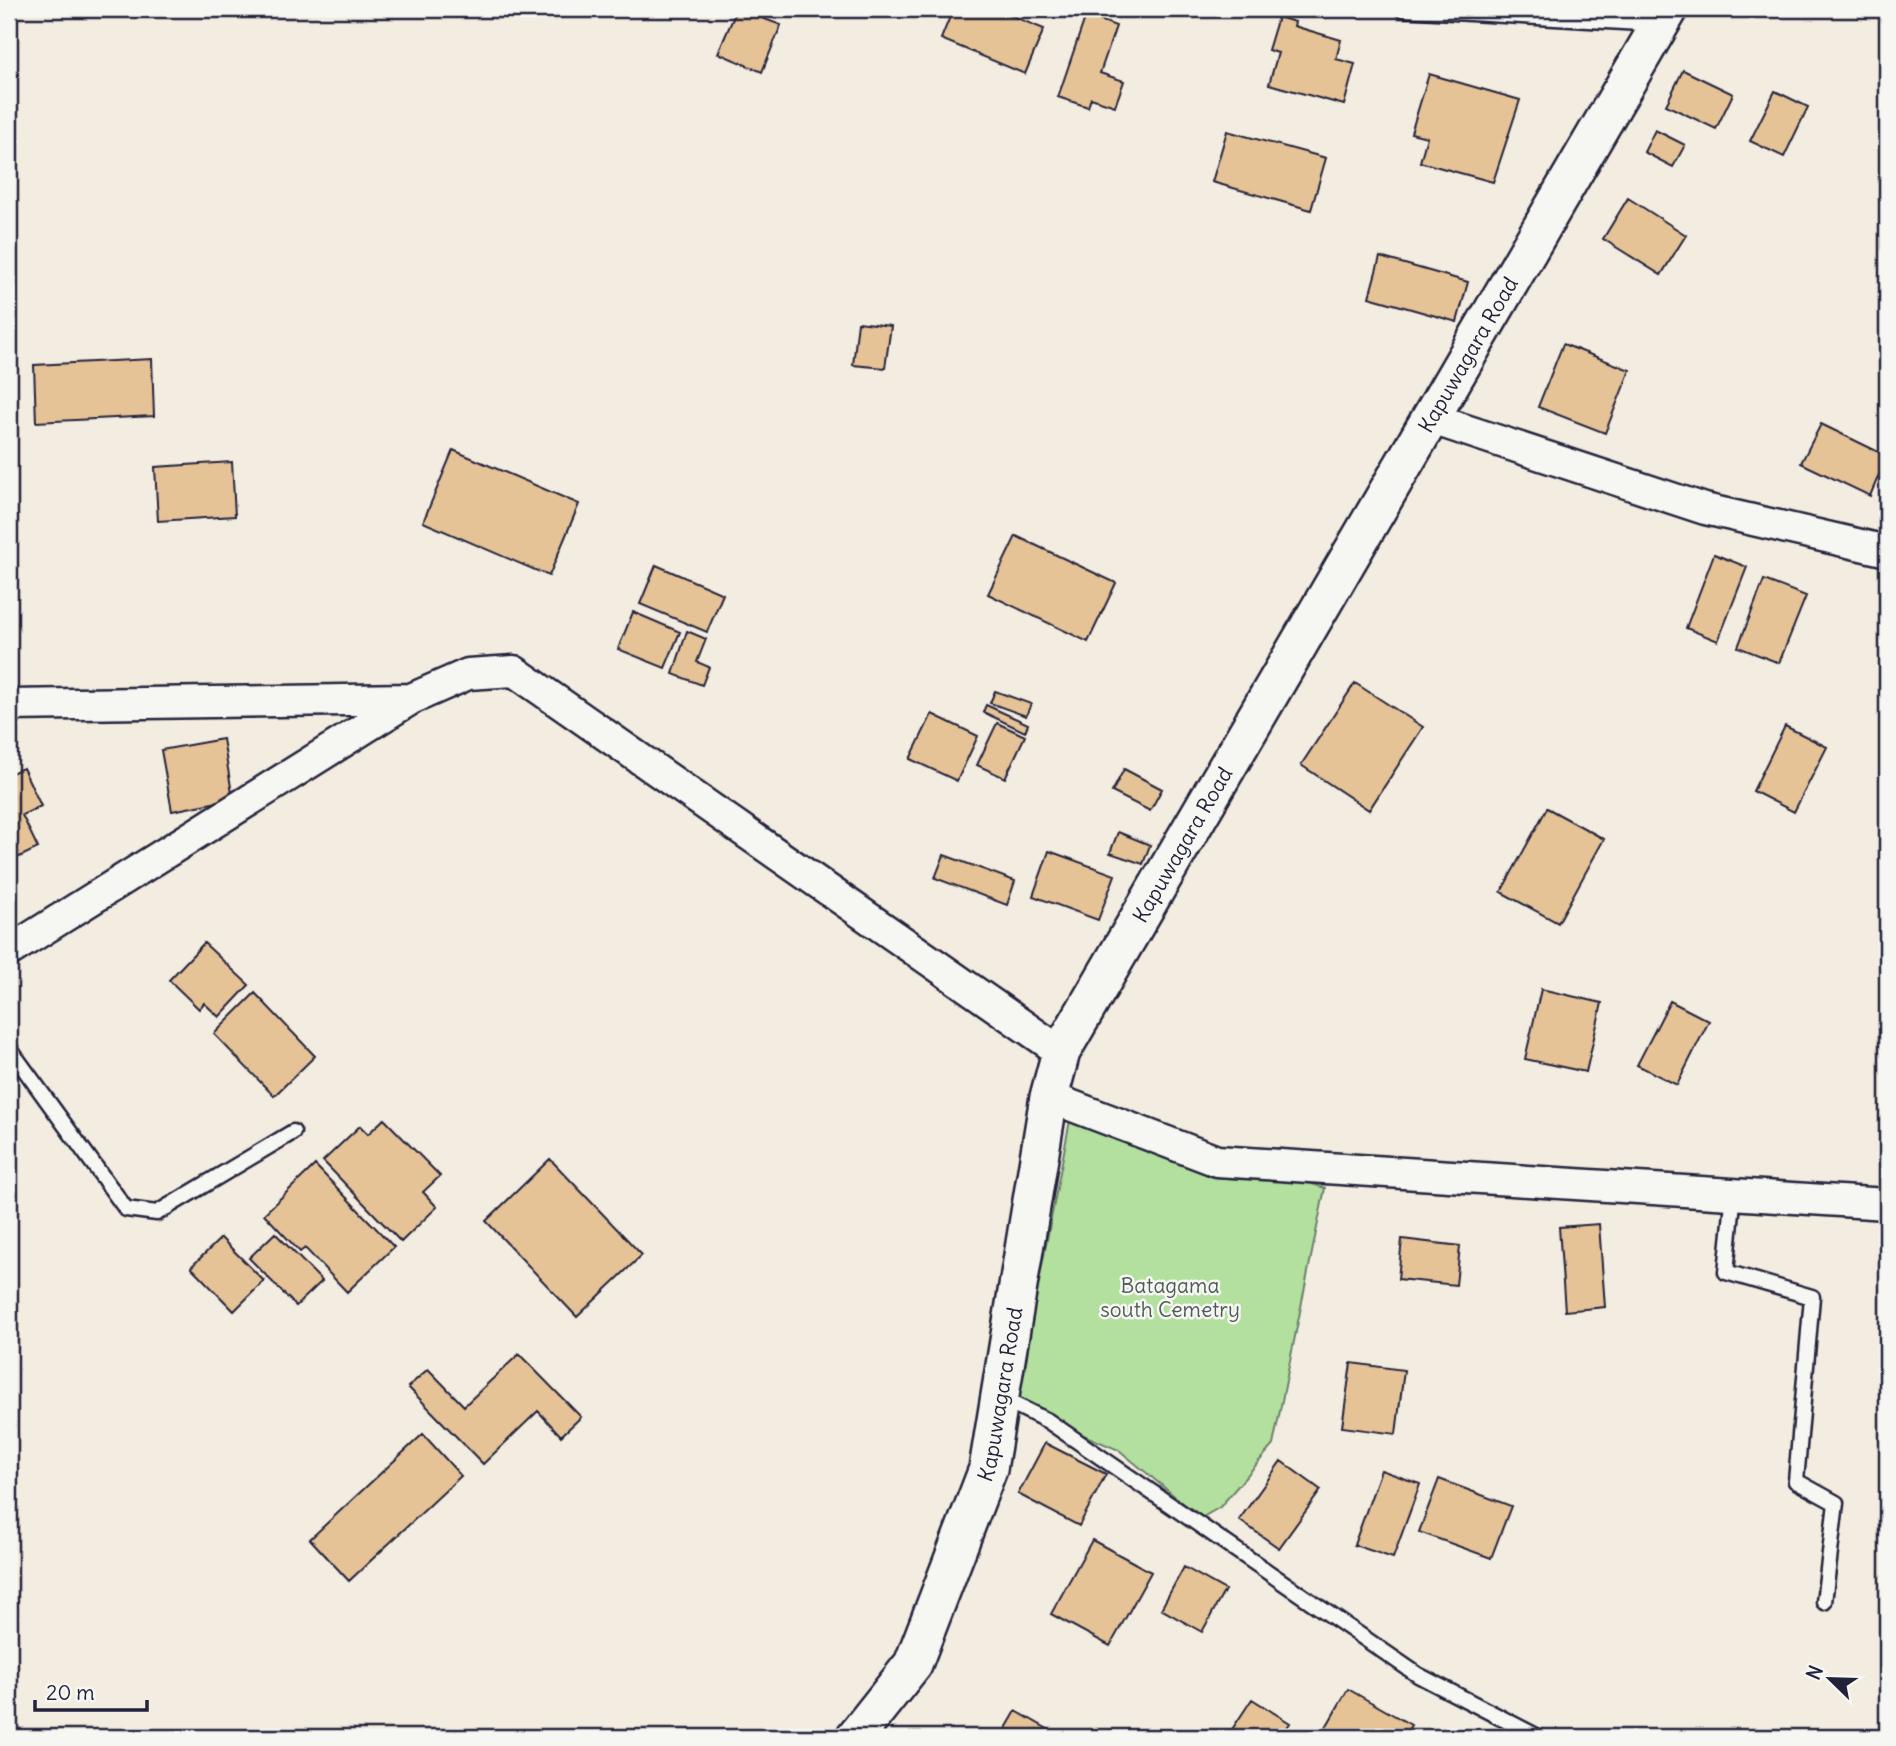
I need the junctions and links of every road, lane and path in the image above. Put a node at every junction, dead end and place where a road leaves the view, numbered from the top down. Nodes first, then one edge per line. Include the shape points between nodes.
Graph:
1 (1402, 9) edge
2 (1665, 17) edge
3 (1432, 419) junction
4 (1887, 551) edge
5 (411, 699) junction
6 (9, 705) edge
7 (9, 951) edge
8 (9, 1048) edge
9 (1061, 1052) junction
10 (1049, 1097) junction
11 (293, 1132) dead end
12 (1734, 1192) junction
13 (1887, 1204) edge
14 (1000, 1397) junction
15 (1824, 1602) dead end
16 (855, 1737) edge
17 (1538, 1737) edge

1 - 2 lane
2 - 3 street, Kapuwagara Road
3 - 4 street via 1705,509
3 - 9 street, Kapuwagara Road
5 - 6 street
5 - 7 street
5 - 9 street via 468,674 514,671
8 - 11 lane via 126,1209 157,1213
9 - 10 street, Kapuwagara Road
10 - 12 street via 1217,1161
10 - 14 street, Kapuwagara Road
12 - 13 street
12 - 15 lane via 1726,1272 1812,1297 1796,1482 1836,1503
14 - 16 street, Kapuwagara Road via 988,1469 913,1664
14 - 17 lane via 1048,1420 1418,1675

